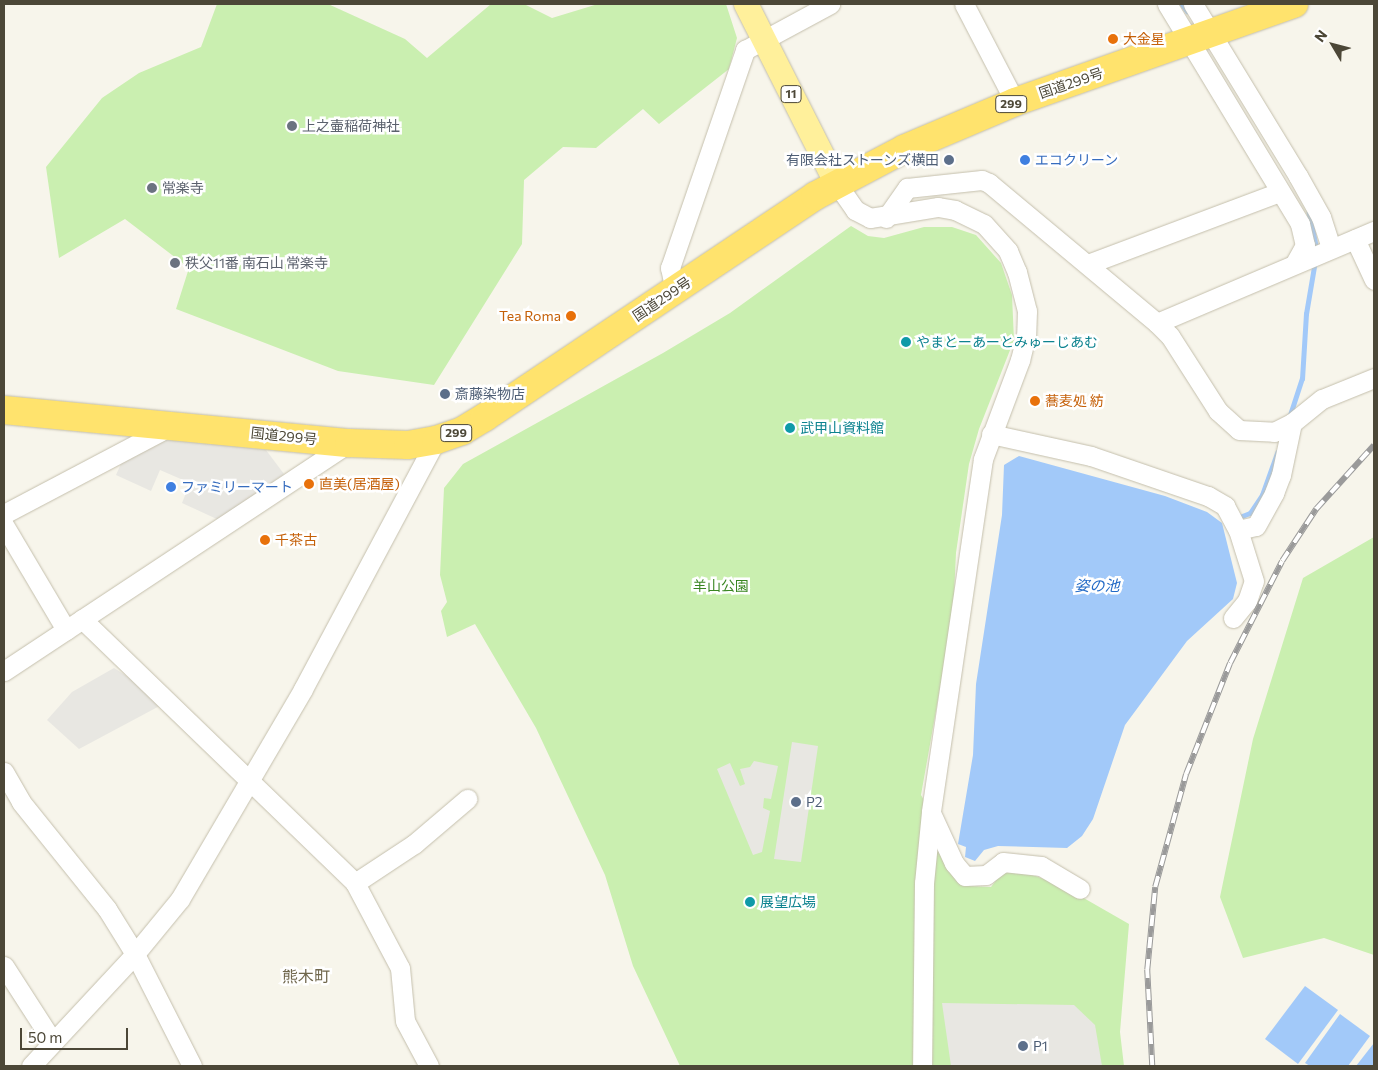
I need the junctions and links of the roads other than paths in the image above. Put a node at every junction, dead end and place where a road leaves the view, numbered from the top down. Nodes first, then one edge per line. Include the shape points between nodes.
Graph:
1 (746, 4) edge
2 (830, 4) edge
3 (964, 4) edge
4 (1167, 4) edge
5 (1193, 4) edge
6 (1294, 4) edge
7 (763, 39) junction
8 (1199, 39) junction
9 (1015, 102) junction
10 (836, 184) junction
11 (1280, 192) junction
12 (886, 218) junction
13 (1374, 231) edge
14 (1355, 239) junction
15 (1331, 248) junction
16 (1088, 264) junction
17 (1295, 264) junction
18 (1374, 280) edge
19 (675, 291) junction
20 (1157, 323) junction
21 (1374, 378) edge
22 (4, 410) edge
23 (1292, 422) junction
24 (174, 425) junction
25 (991, 434) junction
26 (436, 440) junction
27 (349, 442) junction
28 (4, 514) edge
29 (4, 525) edge
30 (1238, 530) junction
31 (1233, 618) dead end
32 (82, 619) junction
33 (66, 630) junction
34 (4, 671) edge
35 (4, 772) edge
36 (250, 779) junction
37 (468, 799) dead end
38 (931, 812) junction
39 (355, 883) junction
40 (1080, 889) dead end
41 (135, 954) junction
42 (4, 966) edge
43 (54, 1042) junction
44 (31, 1066) edge
45 (192, 1066) edge
46 (429, 1066) edge
47 (922, 1066) edge

1 - 7 main road, 11
2 - 7 street
3 - 9 street
4 - 8 street
5 - 8 street
6 - 8 highway, 国道299号 / 299
7 - 10 main road, 11
7 - 19 street via 745,50 670,268
8 - 9 highway, 国道299号 / 299
8 - 11 street
8 - 15 street via 1298,176 1321,217
9 - 10 highway, 国道299号 / 299 via 935,134
10 - 12 street via 855,210 870,218
10 - 19 highway, 国道299号 / 299
11 - 16 street
11 - 17 street via 1300,224 1305,245
12 - 16 street via 907,188 982,180
12 - 25 street via 938,208 955,210 984,224 1008,250 1018,272 1028,323 1020,360
13 - 14 street
14 - 15 street
14 - 18 street
15 - 17 street
16 - 20 street
17 - 20 street
19 - 26 highway, 国道299号 / 299 via 485,417 462,431
20 - 23 street via 1170,336 1218,411 1238,430 1274,432
21 - 23 street via 1322,399
22 - 24 highway, 国道299号 / 299
23 - 30 street via 1274,493 1256,526
24 - 27 highway, 国道299号 / 299
24 - 28 street
25 - 30 street via 1091,456 1208,496 1225,506
25 - 38 street via 983,460
26 - 27 highway, 国道299号 / 299 via 408,445
26 - 36 street via 303,688
27 - 32 street
29 - 33 street
30 - 31 street via 1254,581 1247,601
32 - 33 street
32 - 36 street
33 - 34 street
35 - 41 street via 21,802 107,908
36 - 39 street
36 - 41 street via 180,899
37 - 39 street via 414,844
38 - 40 street via 954,863 965,876 986,875 1003,862 1041,866
38 - 47 street via 924,883
39 - 46 street via 400,968 405,1021
41 - 43 street
41 - 45 street
42 - 43 street
43 - 44 street

